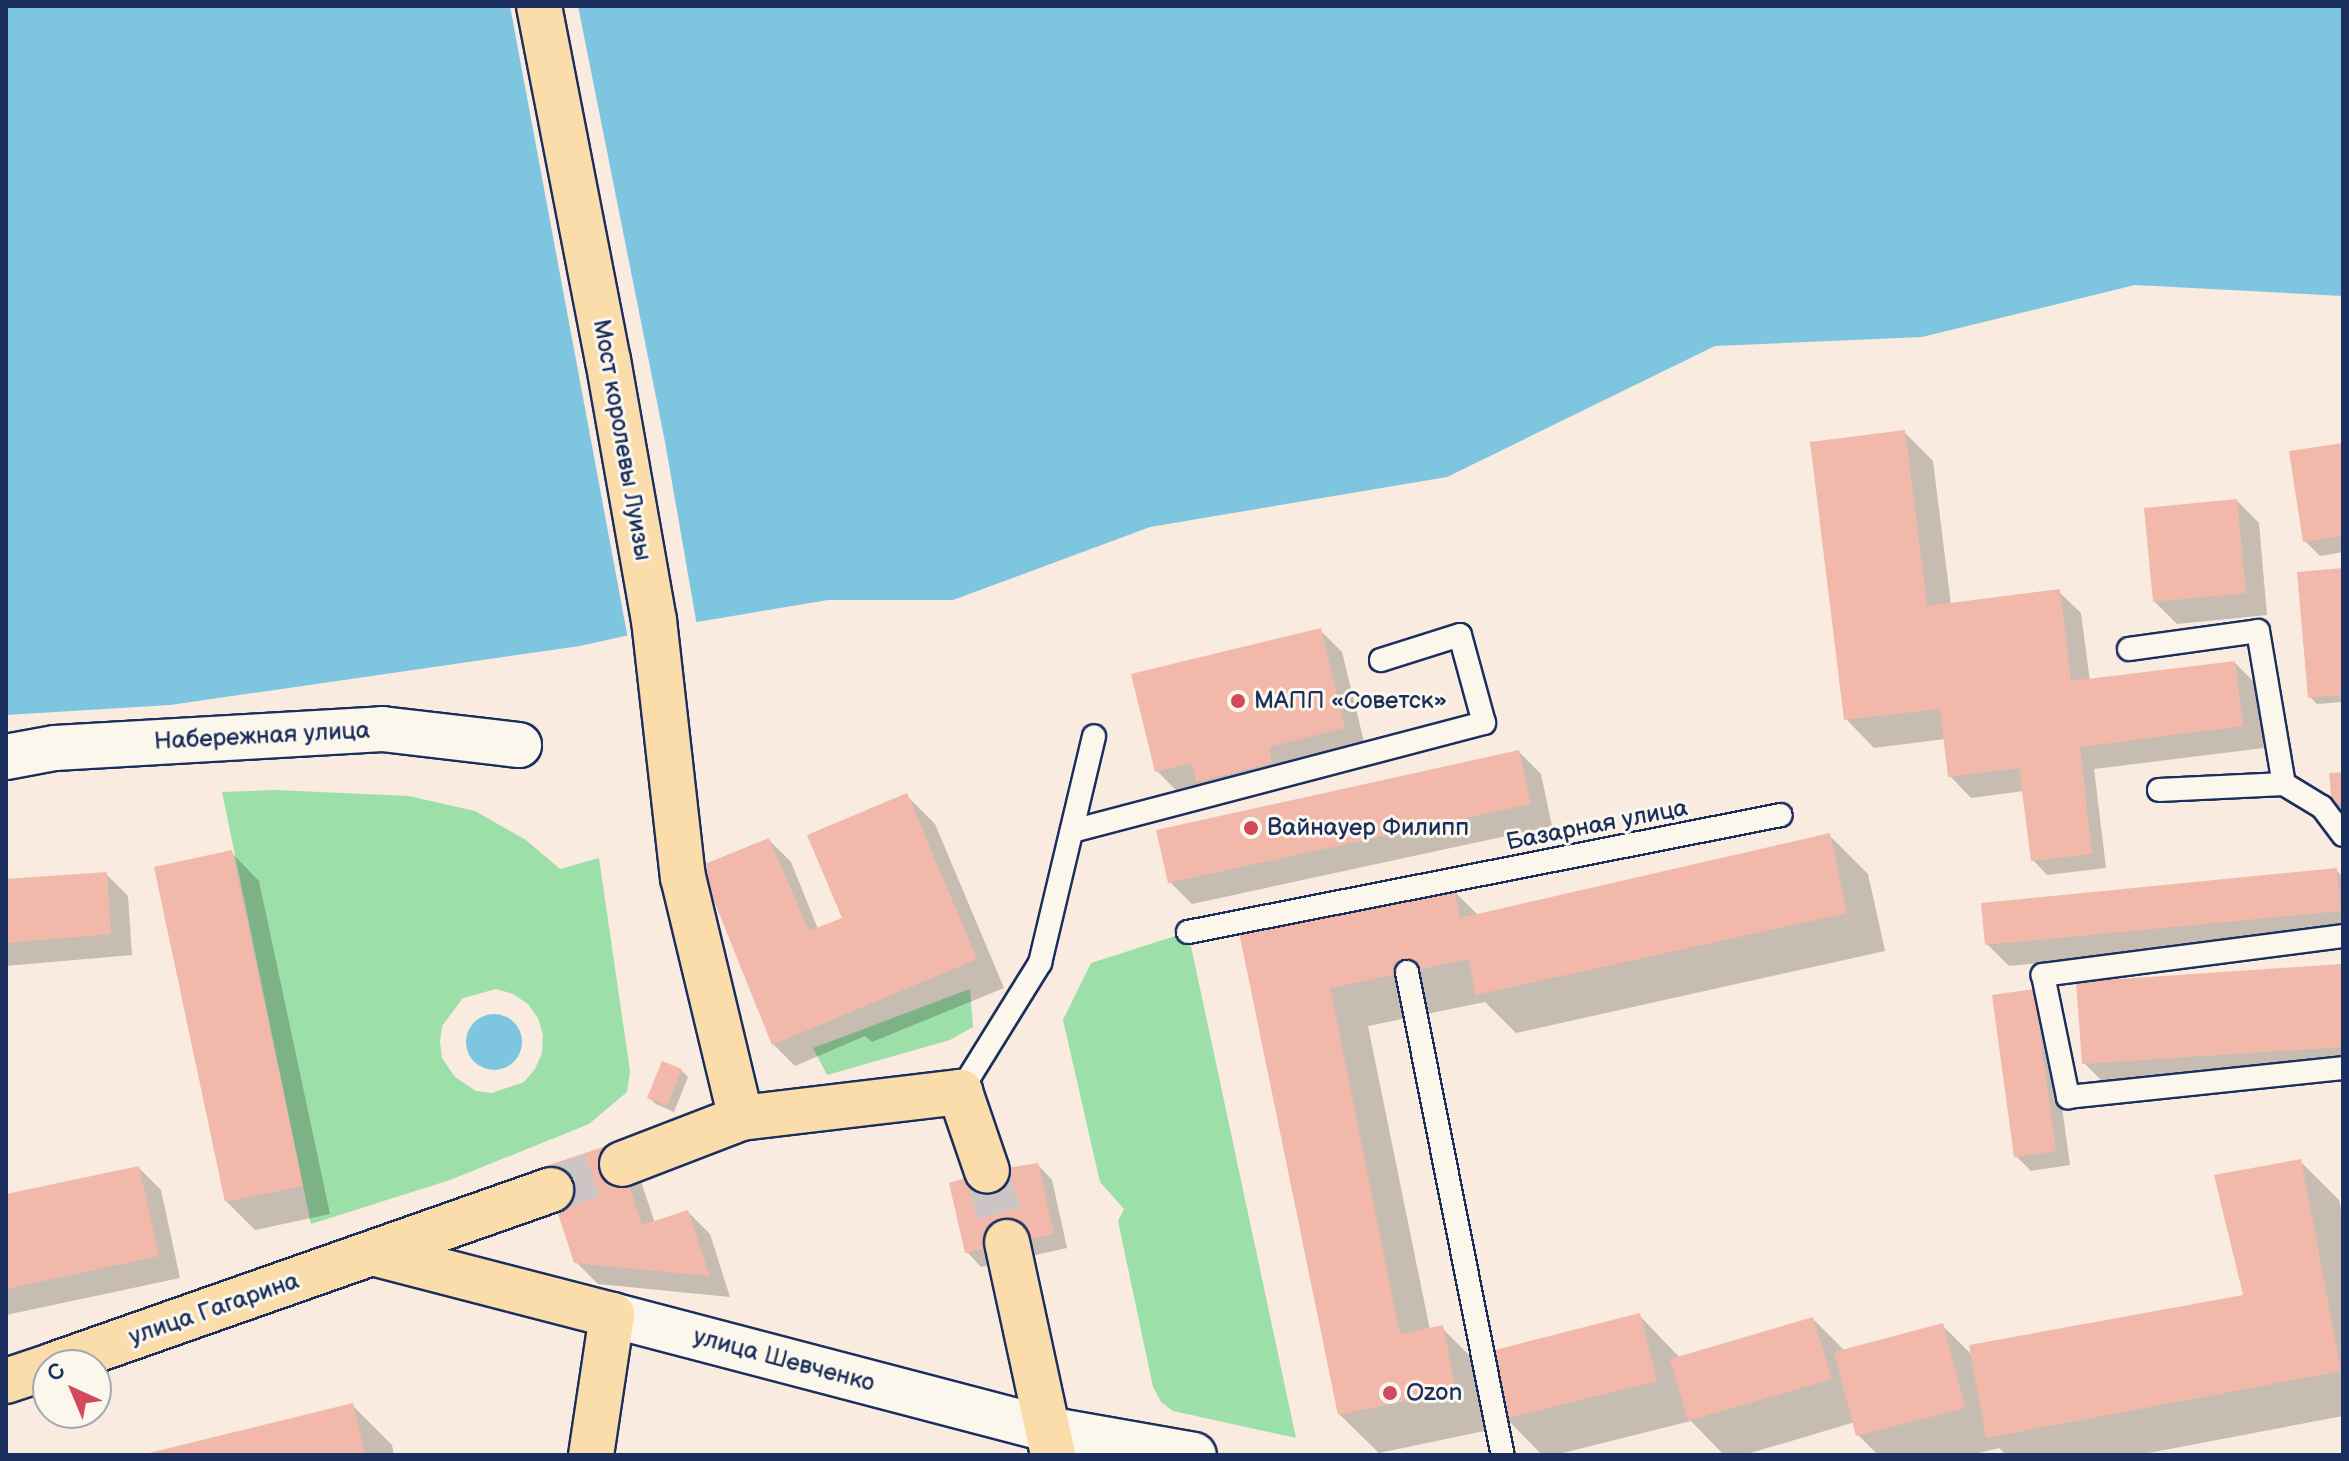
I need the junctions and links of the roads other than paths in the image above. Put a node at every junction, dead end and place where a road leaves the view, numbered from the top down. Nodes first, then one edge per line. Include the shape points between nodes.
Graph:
1 (539, 6) edge
2 (2129, 649) dead end
3 (1381, 660) dead end
4 (1094, 736) dead end
5 (519, 745) dead end
6 (6, 757) edge
7 (2284, 784) junction
8 (2159, 790) dead end
9 (1781, 815) dead end
10 (1072, 831) junction
11 (2343, 835) edge
12 (1188, 932) dead end
13 (2343, 936) edge
14 (1407, 972) dead end
15 (2343, 1068) edge
16 (960, 1092) junction
17 (741, 1118) junction
18 (622, 1164) tunnel mouth
19 (987, 1171) tunnel mouth
20 (551, 1190) tunnel mouth
21 (1007, 1242) tunnel mouth
22 (376, 1254) junction
23 (612, 1315) junction
24 (99, 1349) edge
25 (32, 1372) edge
26 (6, 1381) edge
27 (1050, 1442) edge
28 (591, 1455) edge
29 (1194, 1455) edge
30 (1503, 1455) edge

1 - 17 main road, Мост королевы Луизы via 654,620 683,877
2 - 7 lane via 2258,631
3 - 10 lane via 1460,635 1484,723
4 - 10 lane
5 - 6 main road, Набережная улица via 382,729 55,748
7 - 8 lane
7 - 11 lane via 2322,807
9 - 12 lane, Базарная улица
10 - 16 lane via 1040,963
13 - 15 lane via 2043,975 2068,1097
14 - 30 lane
16 - 17 main road
16 - 19 main road
17 - 18 main road
20 - 22 main road, улица Гагарина
21 - 27 main road
22 - 23 main road, улица Шевченко
22 - 24 main road, улица Гагарина
23 - 27 main road, улица Шевченко
23 - 28 main road
25 - 26 main road, улица Гагарина
27 - 29 main road, улица Шевченко

